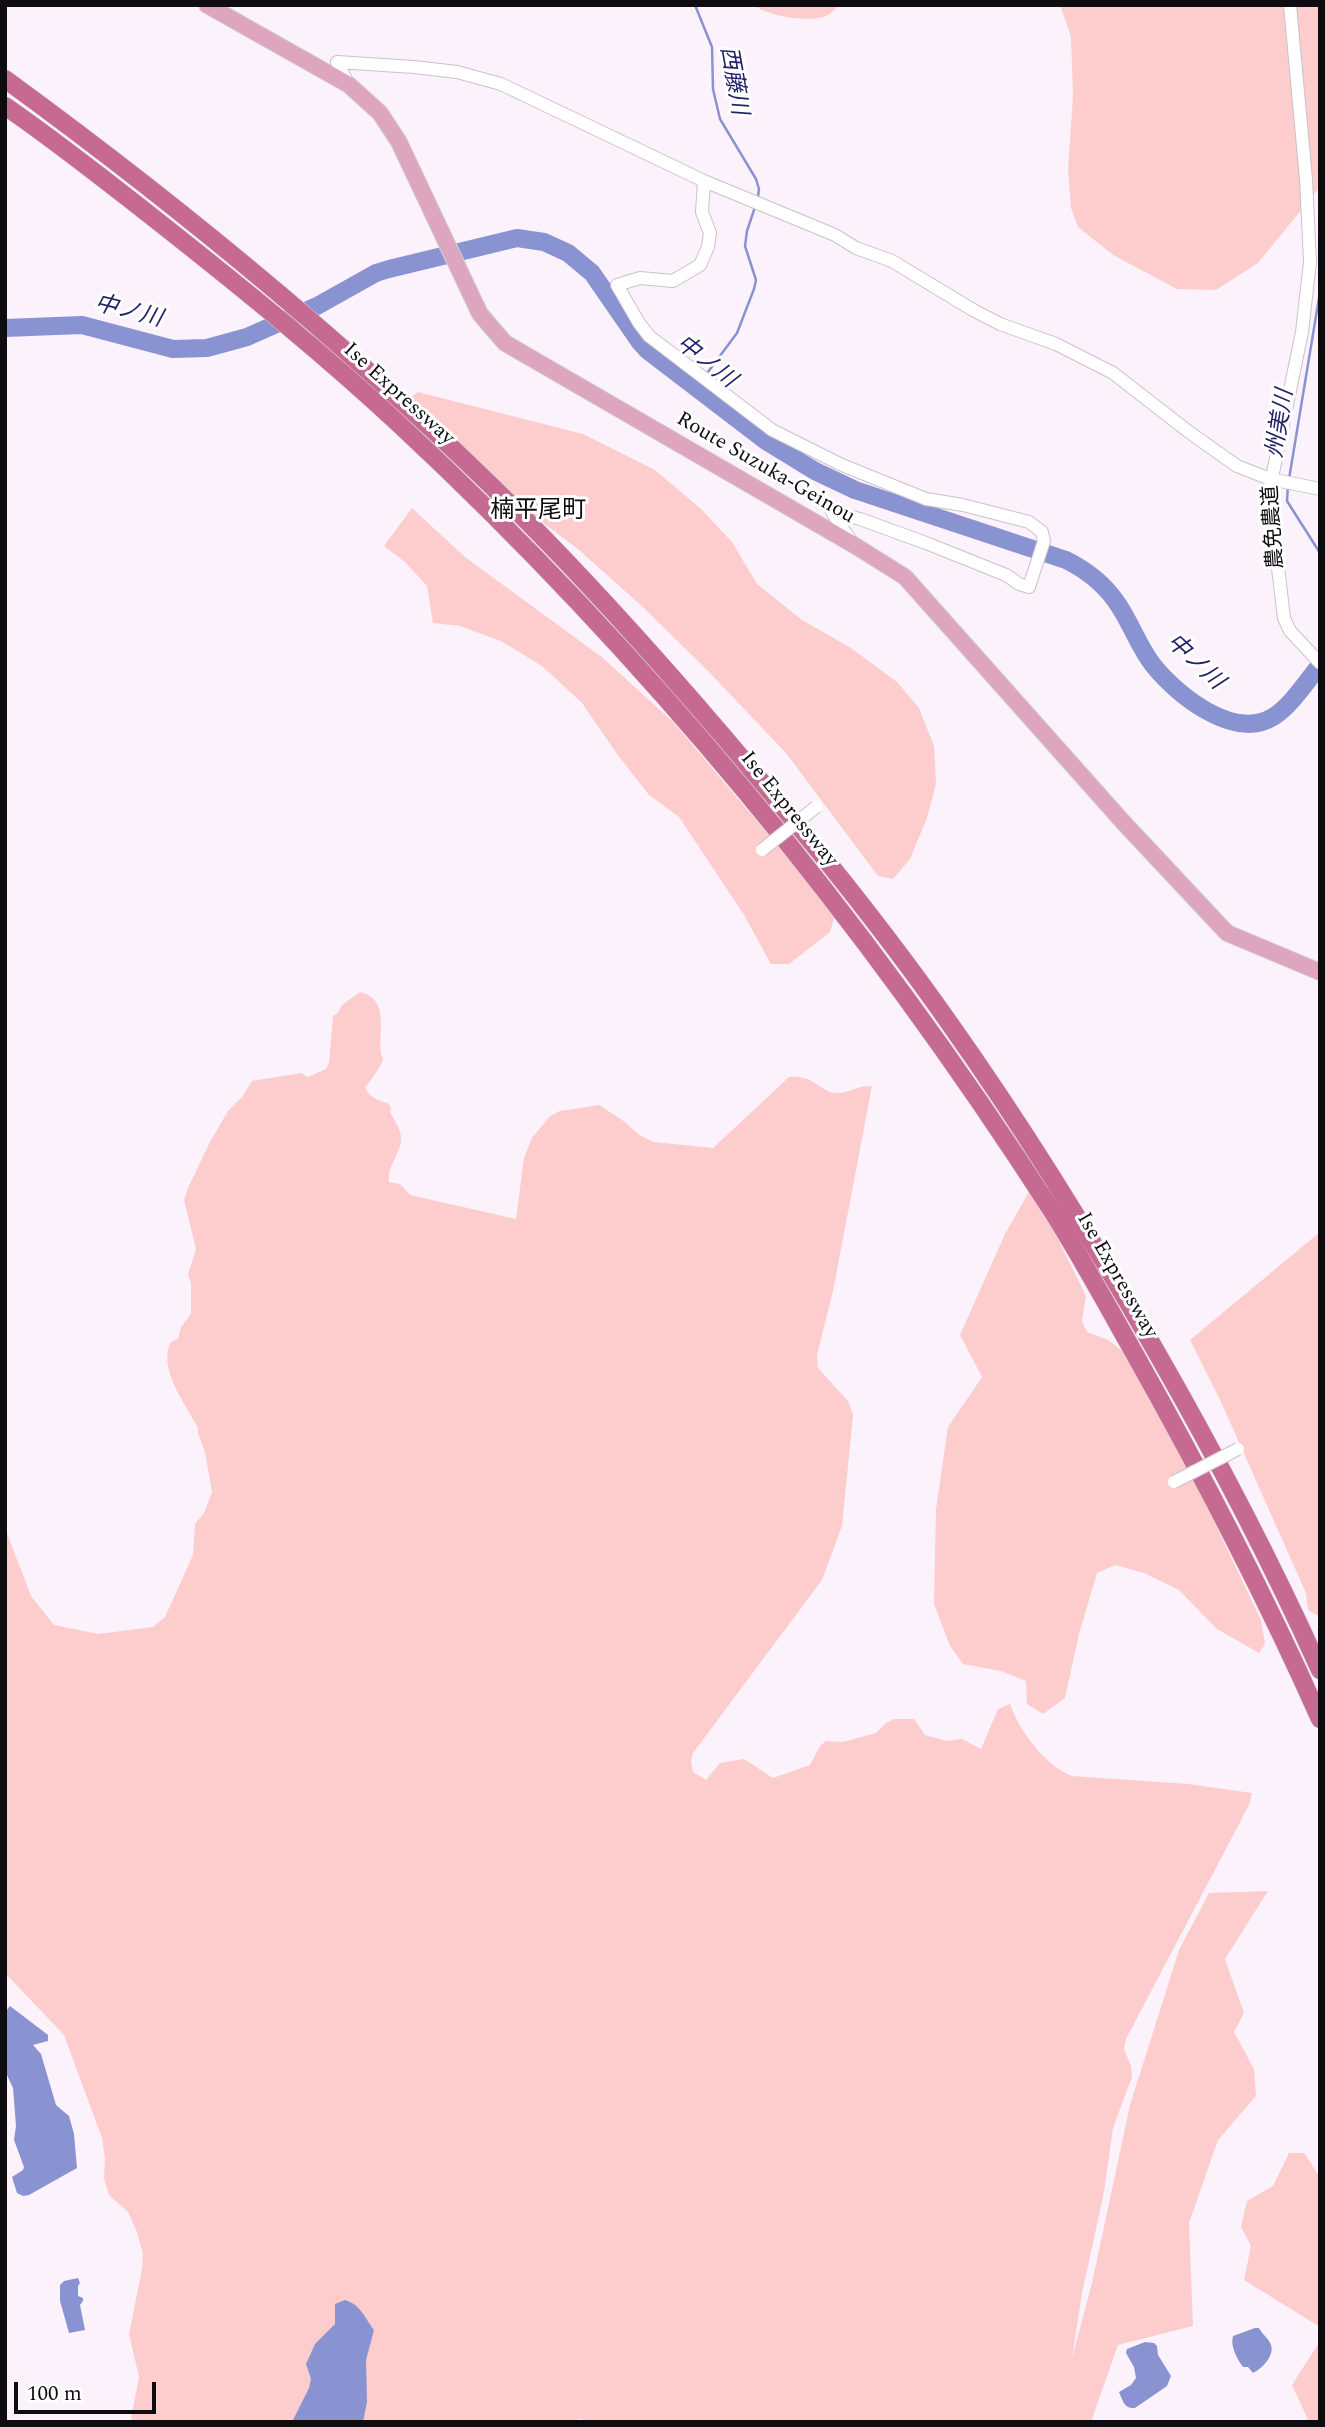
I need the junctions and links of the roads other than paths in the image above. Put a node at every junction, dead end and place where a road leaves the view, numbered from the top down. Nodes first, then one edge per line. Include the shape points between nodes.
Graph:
1 (207, 5) edge
2 (1290, 5) edge
3 (5, 79) edge
4 (349, 85) junction
5 (5, 106) edge
6 (704, 181) junction
7 (1315, 228) edge
8 (1276, 481) junction
9 (1320, 489) edge
10 (854, 545) junction
11 (1315, 658) edge
12 (816, 807) dead end
13 (762, 850) dead end
14 (1320, 972) edge
15 (1238, 1449) dead end
16 (1174, 1482) dead end
17 (1320, 1670) edge
18 (1320, 1719) edge

1 - 4 main road, Route Suzuka-Geinou
2 - 7 street, 農免農道
3 - 17 highway, Ise Expressway via 251,269 516,510 663,667 818,850 951,1025 1119,1286 1223,1471
4 - 6 street via 337,62 479,77
4 - 10 main road, Route Suzuka-Geinou via 380,113 399,142 480,314 505,342
5 - 18 highway, Ise Expressway via 238,284 364,393 554,577 754,803 889,975 1020,1163 1097,1285 1236,1541
6 - 8 street via 835,234 856,248 892,261 972,310 1117,375 1237,466
6 - 10 street via 702,212 709,233 700,265 673,281 640,278 617,285 649,336 772,430 926,499 1029,522 1042,532 1044,541 1029,587 926,543 832,512
7 - 8 street, 農免農道
8 - 9 street
8 - 11 street, 農免農道 via 1271,504 1284,618
10 - 14 main road, Route Suzuka-Geinou via 905,577 1227,933
12 - 13 street, bridge
15 - 16 street, bridge

